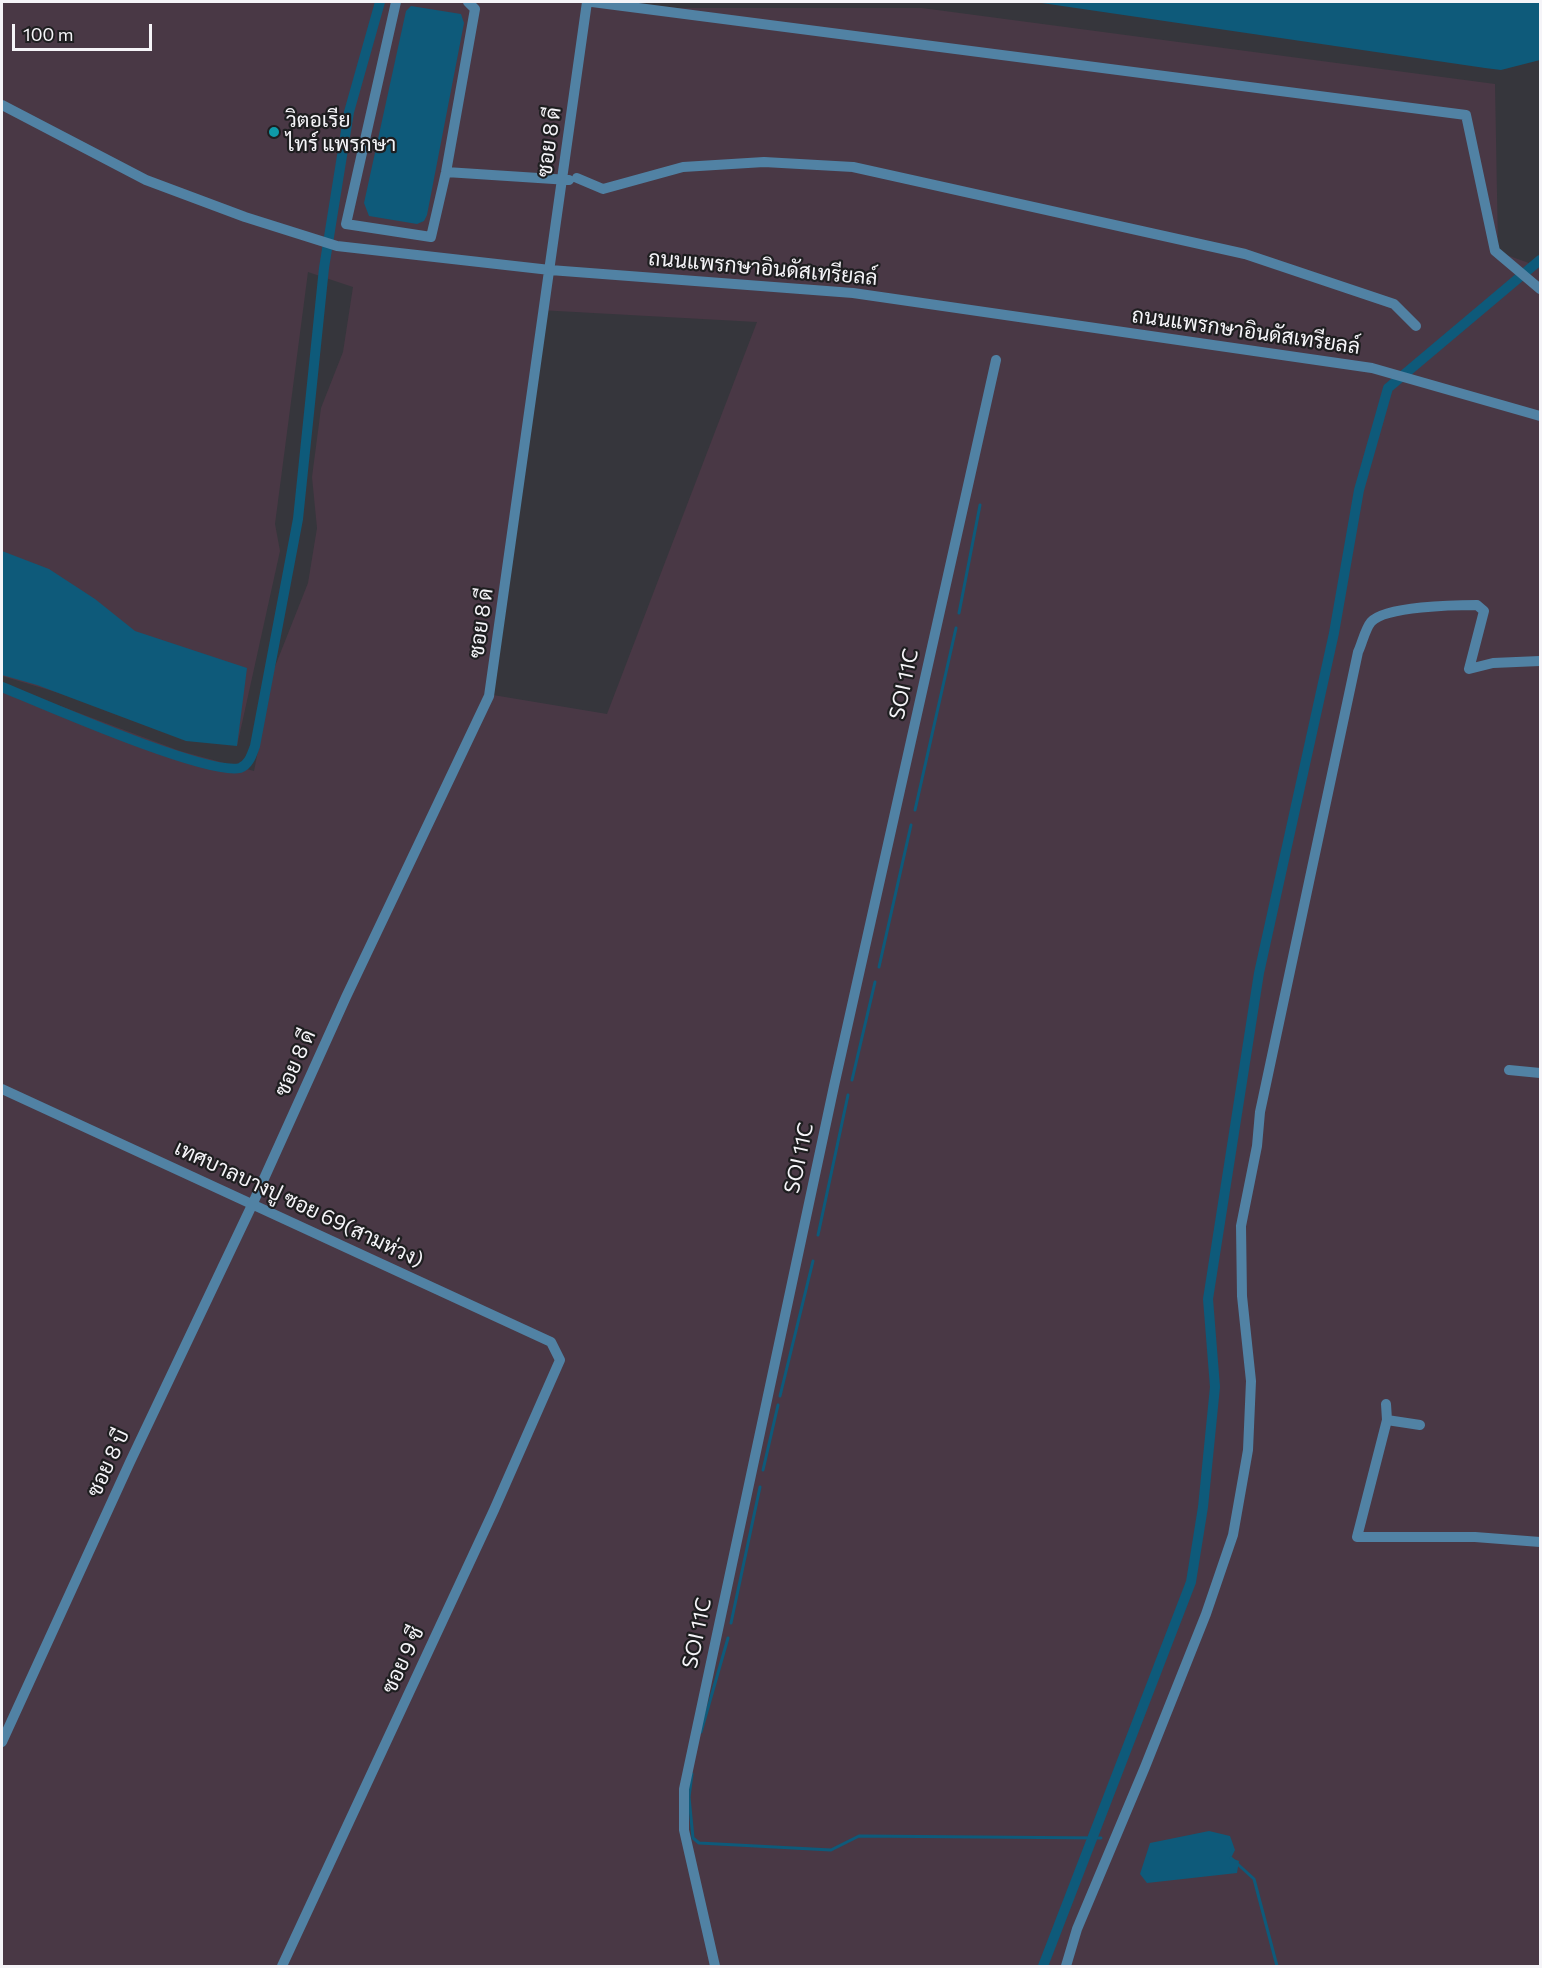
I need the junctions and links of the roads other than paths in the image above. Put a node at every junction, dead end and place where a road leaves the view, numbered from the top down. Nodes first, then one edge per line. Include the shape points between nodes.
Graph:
1 (396, 2) edge
2 (468, 2) edge
3 (590, 2) edge
4 (2, 105) edge
5 (446, 172) junction
6 (570, 179) junction
7 (550, 270) junction
8 (1540, 288) edge
9 (1416, 326) dead end
10 (996, 360) dead end
11 (1540, 416) edge
12 (1540, 661) edge
13 (1509, 1070) dead end
14 (1540, 1073) edge
15 (2, 1089) edge
16 (253, 1203) junction
17 (557, 1370) joint
18 (1386, 1404) dead end
19 (1387, 1420) junction
20 (1420, 1425) dead end
21 (1540, 1542) edge
22 (2, 1742) edge
23 (282, 1966) edge
24 (715, 1966) edge
25 (1066, 1966) edge

1 - 5 street via 346,224 431,237
2 - 5 street via 475,9
3 - 6 street, ซอย 8 ดี
3 - 8 street via 1466,115 1495,251
4 - 7 street, ถนนแพรกษาอินดัสเทรียลล์ via 146,180 337,246
5 - 6 street
6 - 7 street, ซอย 8 ดี
6 - 9 street via 603,189 683,167 764,162 853,167 1245,254 1394,304
7 - 11 street, ถนนแพรกษาอินดัสเทรียลล์ via 853,293 1379,370
7 - 16 street, ซอย 8 ดี via 489,696 346,996
10 - 24 street, SOI 11C via 832,1097 684,1789 684,1830
12 - 25 street via 1493,663 1469,669 1484,611 1478,605 1382,615 1371,622 1358,652 1260,1112 1241,1227 1242,1296 1251,1381 1248,1450 1235,1527 1206,1614 1085,1908
13 - 14 street
15 - 16 street, เทศบาลบางปู ซอย 69(สามห่วง)
16 - 17 street, เทศบาลบางปู ซอย 69(สามห่วง) via 551,1342 560,1360
16 - 22 street, ซอย 8 บี
17 - 23 street, ซอย 9 ซี
18 - 19 street
19 - 20 street
19 - 21 street via 1357,1537 1474,1537

